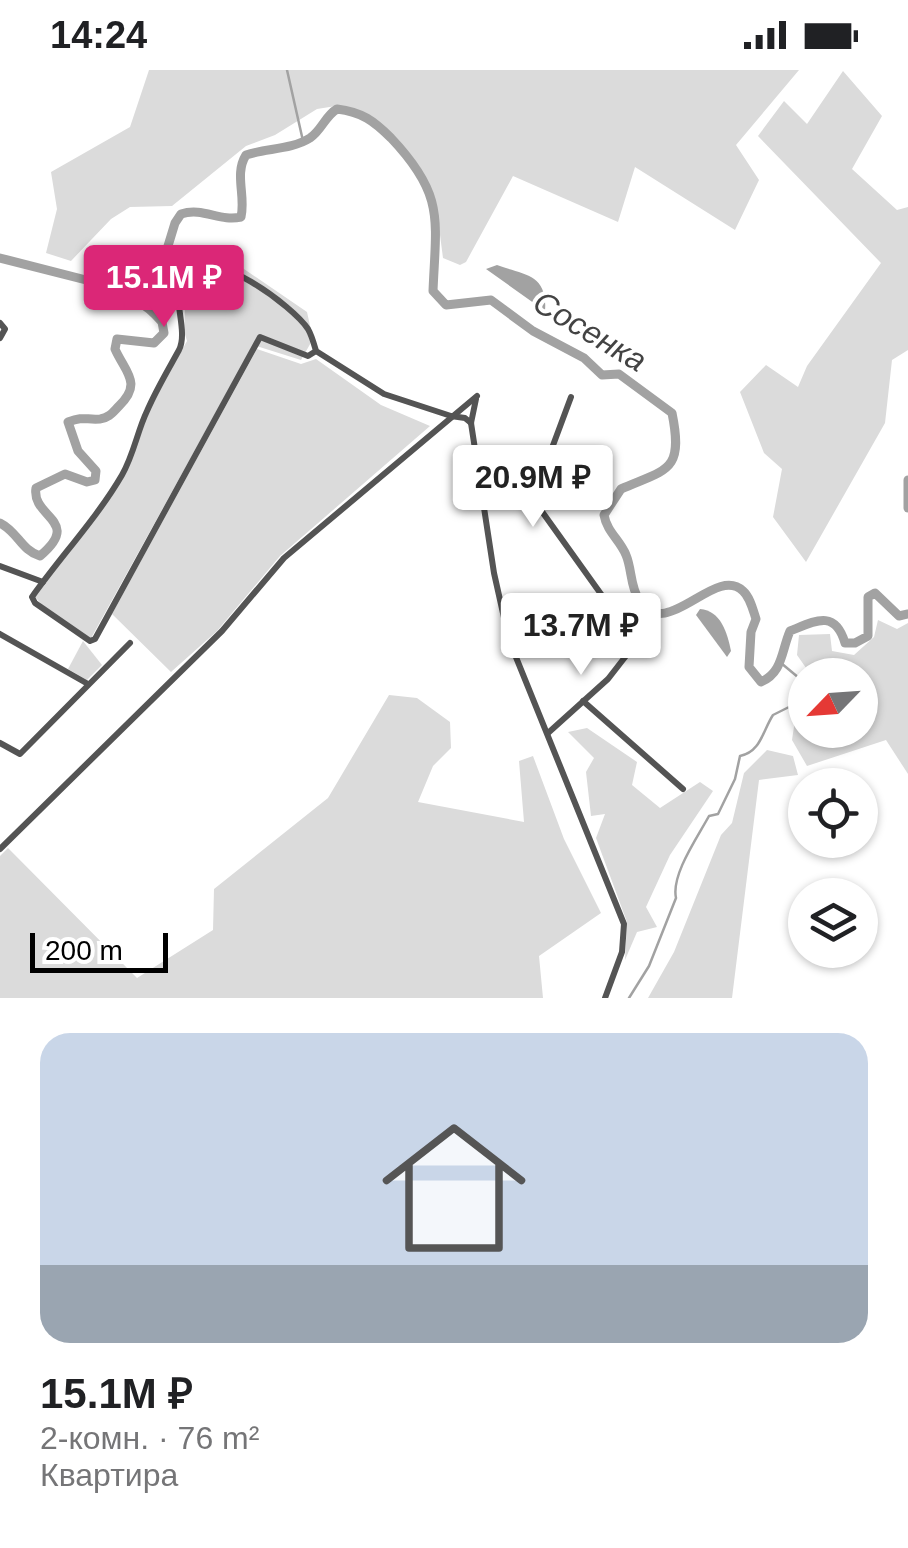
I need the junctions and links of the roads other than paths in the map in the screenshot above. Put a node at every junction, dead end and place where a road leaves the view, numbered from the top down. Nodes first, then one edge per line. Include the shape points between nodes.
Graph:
1 (0, 323) edge
2 (0, 338) edge
3 (316, 351) junction
4 (571, 396) dead end
5 (451, 416) junction
6 (471, 423) junction
7 (0, 566) edge
8 (43, 582) junction
9 (0, 634) edge
10 (130, 643) dead end
11 (88, 684) junction
12 (583, 702) junction
13 (548, 733) junction
14 (0, 743) edge
15 (683, 789) dead end
16 (0, 830) edge
17 (10, 839) junction
18 (0, 849) edge
19 (605, 998) edge

1 - 2 street
3 - 5 street via 384,394
3 - 8 street via 308,356 260,337 96,639 34,603
3 - 8 street via 306,326 264,291 227,268 190,266 180,286 184,340 145,414 136,446
4 - 12 street via 534,499 636,643
5 - 6 street
5 - 6 street via 477,396
5 - 17 street via 284,558 222,631
6 - 13 street via 502,616
7 - 8 street
9 - 11 street
10 - 11 street
11 - 14 street via 20,754
12 - 13 street
12 - 15 street
13 - 19 street via 624,924 622,952
16 - 17 street
17 - 18 street

